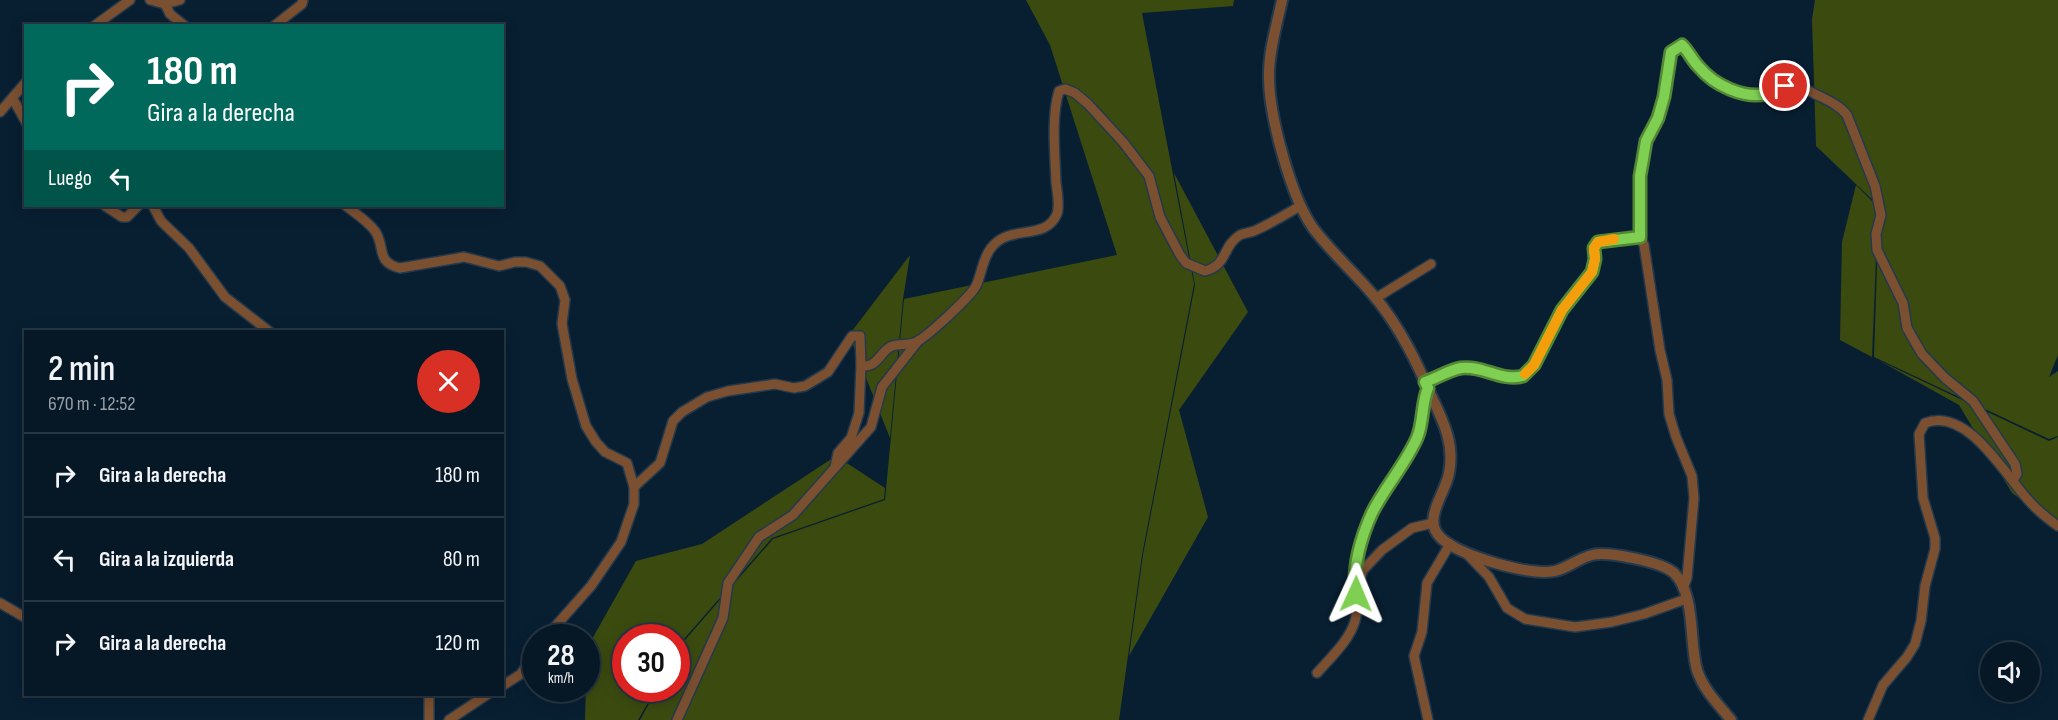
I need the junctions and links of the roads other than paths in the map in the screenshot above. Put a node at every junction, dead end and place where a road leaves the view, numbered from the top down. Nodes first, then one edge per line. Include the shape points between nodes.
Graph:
1 (130, 0) edge
2 (150, 0) edge
3 (180, 0) edge
4 (303, 0) edge
5 (1282, 0) edge
6 (165, 4) junction
7 (97, 24) edge
8 (182, 24) edge
9 (277, 24) edge
10 (24, 84) edge
11 (12, 99) junction
12 (0, 112) edge
13 (24, 119) edge
14 (1300, 206) junction
15 (107, 207) edge
16 (137, 207) edge
17 (154, 207) edge
18 (346, 207) edge
19 (1640, 237) junction
20 (1431, 264) dead end
21 (1376, 298) junction
22 (267, 330) edge
23 (918, 342) junction
24 (861, 365) junction
25 (1427, 386) junction
26 (834, 471) junction
27 (2013, 480) junction
28 (634, 488) junction
29 (1433, 523) junction
30 (2058, 526) edge
31 (1450, 544) junction
32 (1466, 552) junction
33 (1683, 588) junction
34 (1356, 594) junction
35 (1686, 599) junction
36 (0, 603) edge
37 (24, 617) edge
38 (557, 624) edge
39 (522, 672) edge
40 (1317, 673) dead end
41 (504, 685) edge
42 (429, 696) edge
43 (485, 696) edge
44 (429, 720) edge
45 (449, 720) edge
46 (677, 720) edge
47 (1428, 720) edge
48 (1731, 720) edge
49 (1868, 720) edge

1 - 7 street
2 - 6 street
3 - 6 street
4 - 9 street
5 - 14 street via 1269,89 1275,127
6 - 8 street
10 - 11 street
11 - 12 street
11 - 13 street
14 - 21 street via 1315,230
14 - 23 street via 1239,236 1214,269 1205,272 1186,263 1160,217 1149,176 1081,98 1065,89 1059,91 1055,140 1058,212 1052,223 999,240 982,262 976,285 965,300
15 - 16 street via 122,217
17 - 22 street via 225,297
18 - 28 street via 373,228 384,260 391,266 400,268 464,256 499,266 526,262 540,266 554,279 565,300 562,324 586,426 605,452 627,463
19 - 25 street via 1598,242 1592,272 1562,310 1534,365 1523,376 1506,378 1461,368
19 - 27 street via 1640,176 1646,141 1664,97 1671,52 1682,45 1712,81 1731,89 1767,94 1794,78 1798,84 1840,106 1875,186 1881,215 1877,250 1903,303 1907,328 1922,354 1972,401 1986,420 2015,464 2017,474
19 - 33 street via 1667,380 1669,414 1692,476 1694,498
20 - 21 street
21 - 25 street
23 - 24 street via 891,346 869,366
23 - 26 street via 882,387 871,427
24 - 26 street via 859,413 851,438 838,453
24 - 28 street via 860,336 856,335 847,341 828,372 805,386 775,384 707,397 673,421 660,463
25 - 29 street via 1445,425 1451,454 1447,483
25 - 34 street via 1416,439 1372,512 1357,559
26 - 46 street via 793,515 759,537 728,583 723,618
27 - 30 street via 2028,501
27 - 49 street via 1964,429 1933,420 1925,423 1919,434 1923,498 1935,549 1915,644 1883,685
28 - 38 street via 634,504 621,542 591,586
29 - 31 street via 1438,536
29 - 34 street via 1412,528 1382,550 1363,570
31 - 32 street
31 - 47 street via 1427,583 1422,632 1414,656
32 - 33 street via 1507,566 1548,572 1592,555 1608,554 1666,568 1676,575
32 - 35 street via 1489,577 1507,608 1525,620 1575,627 1622,620
33 - 35 street
34 - 40 street via 1353,626
35 - 48 street via 1697,670
36 - 37 street
39 - 41 street
42 - 44 street
43 - 45 street

